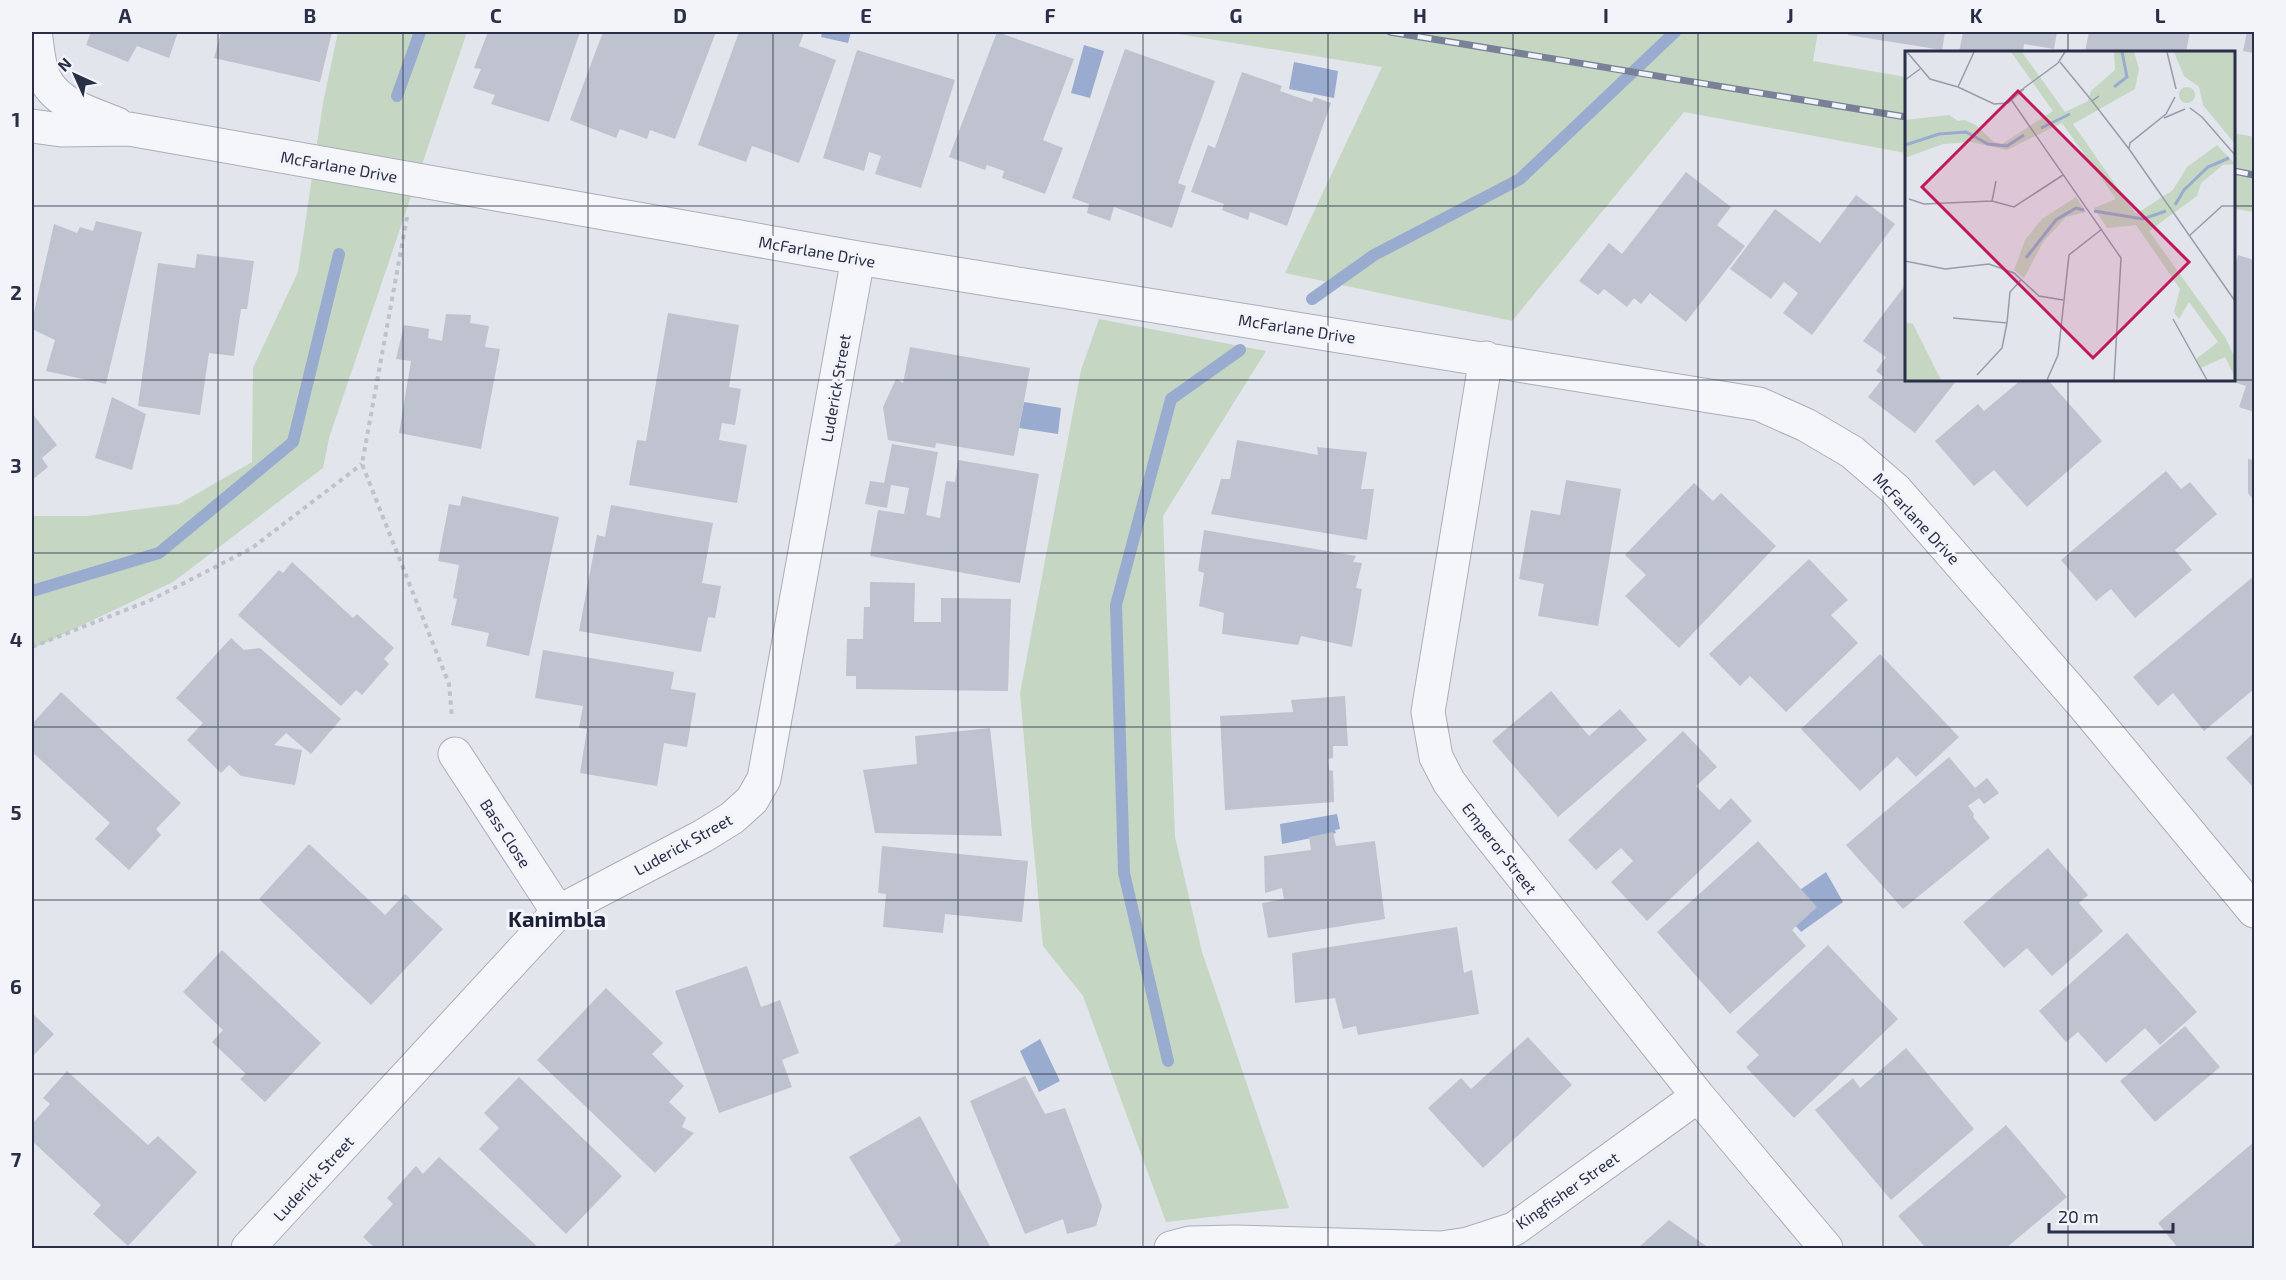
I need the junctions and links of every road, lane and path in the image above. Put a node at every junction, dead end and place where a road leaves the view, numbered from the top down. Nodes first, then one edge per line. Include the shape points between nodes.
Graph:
1 (35, 32) edge
2 (32, 126) edge
3 (129, 129) junction
4 (414, 179) junction
5 (858, 258) junction
6 (1486, 358) junction
7 (362, 464) junction
8 (32, 647) edge
9 (455, 754) joint
10 (2254, 911) edge
11 (558, 912) junction
12 (1698, 1096) junction
13 (1286, 1245) edge
14 (248, 1248) edge
15 (1171, 1248) edge
16 (1826, 1248) edge

1 - 3 street, McFarlane Drive via 41,69 58,97
2 - 3 street, McFarlane Drive via 61,130
3 - 4 street, McFarlane Drive
4 - 5 street, McFarlane Drive
4 - 7 path
5 - 6 street, McFarlane Drive
5 - 11 street, Luderick Street via 764,779 752,800 703,837
6 - 10 street, McFarlane Drive via 1759,404 1852,452 1896,490 2085,707
6 - 12 street, Emperor Street via 1428,712 1436,757 1479,822
7 - 8 path via 252,548 151,600
7 - 9 path via 449,684
9 - 11 street, Bass Close
11 - 14 street, Luderick Street
12 - 13 street, Kingfisher Street via 1514,1229 1441,1248
12 - 16 street, Emperor Street
13 - 15 street, Kingfisher Street via 1190,1243

